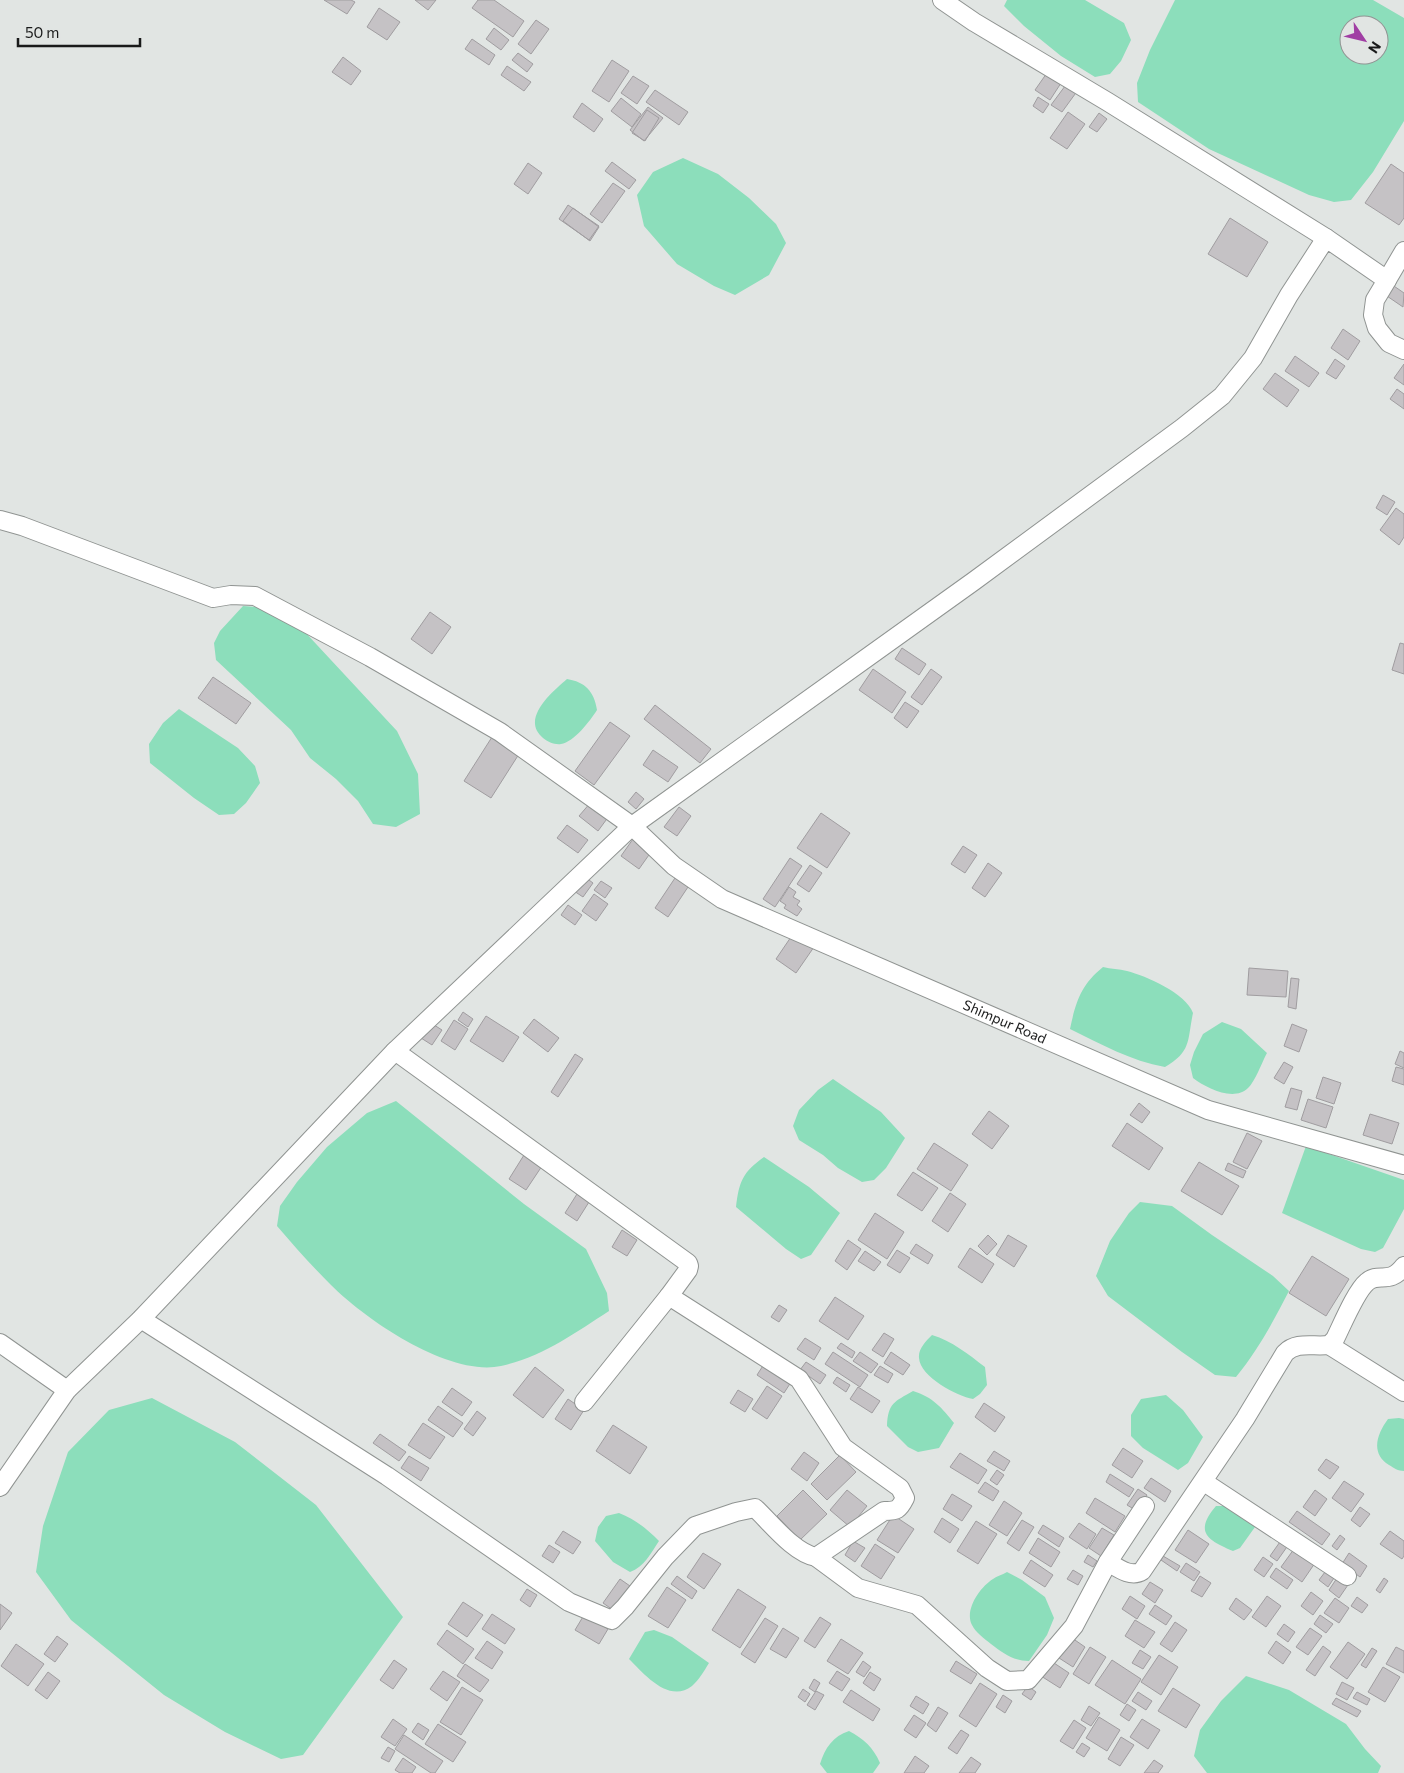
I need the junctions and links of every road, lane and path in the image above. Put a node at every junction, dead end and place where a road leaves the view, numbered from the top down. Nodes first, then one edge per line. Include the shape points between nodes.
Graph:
1 (942, 0) edge
2 (1326, 238) junction
3 (1404, 251) edge
4 (1387, 280) junction
5 (1404, 350) edge
6 (0, 520) edge
7 (632, 826) junction
8 (395, 1051) junction
9 (1404, 1164) edge
10 (1404, 1266) edge
11 (669, 1296) junction
12 (141, 1319) junction
13 (0, 1343) edge
14 (1329, 1345) junction
15 (67, 1390) junction
16 (1404, 1392) edge
17 (584, 1402) dead end
18 (1204, 1482) junction
19 (0, 1487) edge
20 (1145, 1506) dead end
21 (816, 1557) junction
22 (1108, 1562) junction
23 (1347, 1576) dead end

1 - 2 street
2 - 4 street
2 - 7 street via 1253,358 1222,396 974,581
3 - 4 street
4 - 5 street via 1375,300 1373,315 1377,328 1389,343
6 - 7 street, Shimpur Road via 213,598 255,596 500,732
7 - 8 street
7 - 9 street, Shimpur Road via 674,866 722,899 1208,1110
8 - 11 street via 688,1263 688,1270
8 - 12 street
10 - 14 street via 1389,1278 1367,1281
11 - 17 street
11 - 21 street via 799,1378 843,1447 900,1488 905,1498 895,1511 884,1512
12 - 15 street
12 - 21 street via 387,1476 569,1602 612,1620 695,1526 736,1512 755,1508 798,1549
13 - 15 street
14 - 16 street
14 - 18 street via 1298,1345 1285,1353
15 - 19 street
18 - 22 street via 1142,1571 1130,1573
18 - 23 street
20 - 22 street
21 - 22 street via 858,1588 917,1605 987,1668 1007,1681 1028,1680 1044,1662 1074,1626

